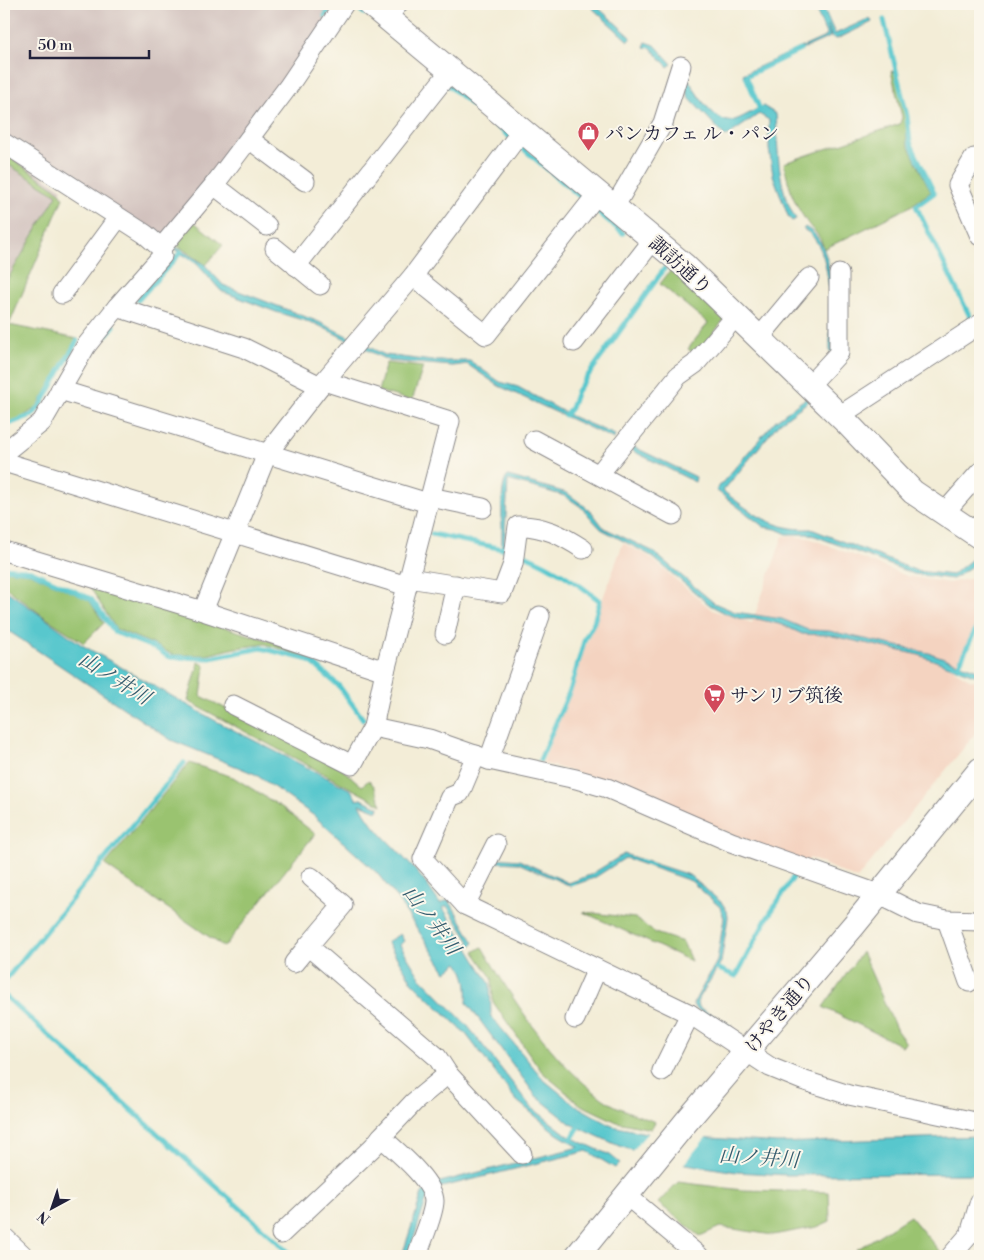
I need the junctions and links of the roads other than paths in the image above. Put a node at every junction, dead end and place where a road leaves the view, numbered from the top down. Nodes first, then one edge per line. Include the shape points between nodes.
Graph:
1 (344, 4) edge
2 (385, 8) edge
3 (681, 66) dead end
4 (451, 70) junction
5 (523, 129) junction
6 (248, 139) junction
7 (4, 143) edge
8 (980, 160) edge
9 (305, 181) dead end
10 (214, 184) junction
11 (609, 196) junction
12 (118, 218) junction
13 (267, 226) dead end
14 (980, 236) edge
15 (653, 240) junction
16 (161, 248) junction
17 (275, 248) dead end
18 (296, 266) junction
19 (839, 274) dead end
20 (413, 276) junction
21 (809, 278) dead end
22 (320, 284) dead end
23 (62, 294) dead end
24 (117, 307) junction
25 (736, 316) junction
26 (980, 324) edge
27 (759, 338) junction
28 (574, 342) dead end
29 (816, 378) dead end
30 (322, 384) junction
31 (60, 390) junction
32 (839, 416) junction
33 (42, 422) junction
34 (4, 438) edge
35 (534, 440) dead end
36 (267, 454) junction
37 (4, 456) edge
38 (4, 462) edge
39 (980, 472) edge
40 (599, 474) junction
41 (429, 500) junction
42 (483, 508) dead end
43 (944, 513) junction
44 (673, 515) dead end
45 (236, 534) junction
46 (980, 537) edge
47 (4, 550) edge
48 (583, 550) dead end
49 (408, 582) junction
50 (456, 585) junction
51 (203, 611) junction
52 (540, 616) dead end
53 (445, 634) dead end
54 (385, 671) junction
55 (233, 705) dead end
56 (373, 727) junction
57 (483, 757) junction
58 (980, 770) edge
59 (496, 844) dead end
60 (311, 877) dead end
61 (878, 894) junction
62 (465, 905) junction
63 (948, 920) junction
64 (980, 921) edge
65 (308, 946) junction
66 (294, 963) dead end
67 (597, 969) junction
68 (969, 982) dead end
69 (690, 1014) junction
70 (576, 1019) dead end
71 (746, 1053) junction
72 (662, 1072) dead end
73 (448, 1074) junction
74 (980, 1123) edge
75 (381, 1137) junction
76 (522, 1154) dead end
77 (626, 1195) junction
78 (980, 1201) edge
79 (281, 1234) dead end
80 (4, 1237) edge
81 (24, 1256) edge
82 (417, 1256) edge
83 (577, 1256) edge
84 (699, 1256) edge
85 (950, 1256) edge

1 - 6 street
2 - 4 street, 諏訪通り
3 - 11 street via 663,123
4 - 5 street, 諏訪通り
4 - 18 street
5 - 11 street, 諏訪通り
5 - 20 street
6 - 9 street
6 - 10 street
7 - 12 street
8 - 14 street via 974,158 958,185
10 - 13 street
10 - 16 street
11 - 15 street, 諏訪通り
11 - 20 street via 486,335
12 - 16 street
12 - 23 street
15 - 25 street, 諏訪通り
15 - 28 street
16 - 24 street via 162,256
17 - 18 street
18 - 22 street
19 - 29 street via 840,353
20 - 30 street
21 - 27 street
24 - 30 street via 244,348
24 - 31 street via 86,346
25 - 27 street, 諏訪通り
25 - 40 street via 696,364 678,376
26 - 32 street
27 - 32 street, 諏訪通り
30 - 36 street
30 - 41 street via 450,421
31 - 33 street
31 - 36 street
32 - 43 street, 諏訪通り via 913,492
33 - 34 street
33 - 37 street
35 - 40 street
36 - 41 street
36 - 45 street
38 - 45 street
39 - 43 street
40 - 44 street
41 - 42 street
41 - 49 street
43 - 46 street, 諏訪通り
45 - 49 street
45 - 51 street
47 - 51 street
48 - 50 street via 563,536 532,525 518,526 513,564 502,593
49 - 50 street
49 - 54 street
50 - 53 street
51 - 54 street
52 - 57 street
54 - 56 street
55 - 56 street via 352,765
56 - 57 street via 429,739
57 - 61 street via 607,788 731,842
57 - 62 street via 460,792 450,797 423,859
58 - 61 street, けやき通り
59 - 62 street
60 - 65 street via 343,905
61 - 63 street via 918,914
61 - 71 street, けやき通り
62 - 67 street
63 - 64 street
63 - 68 street
65 - 66 street
65 - 73 street via 437,1056
67 - 69 street
67 - 70 street
69 - 71 street via 725,1035
69 - 72 street
71 - 74 street via 802,1080 849,1095
71 - 77 street, けやき通り
73 - 75 street via 414,1102
73 - 76 street
75 - 79 street
75 - 82 street via 430,1188 434,1202
77 - 83 street, けやき通り
77 - 84 street
78 - 85 street via 970,1234
80 - 81 street

